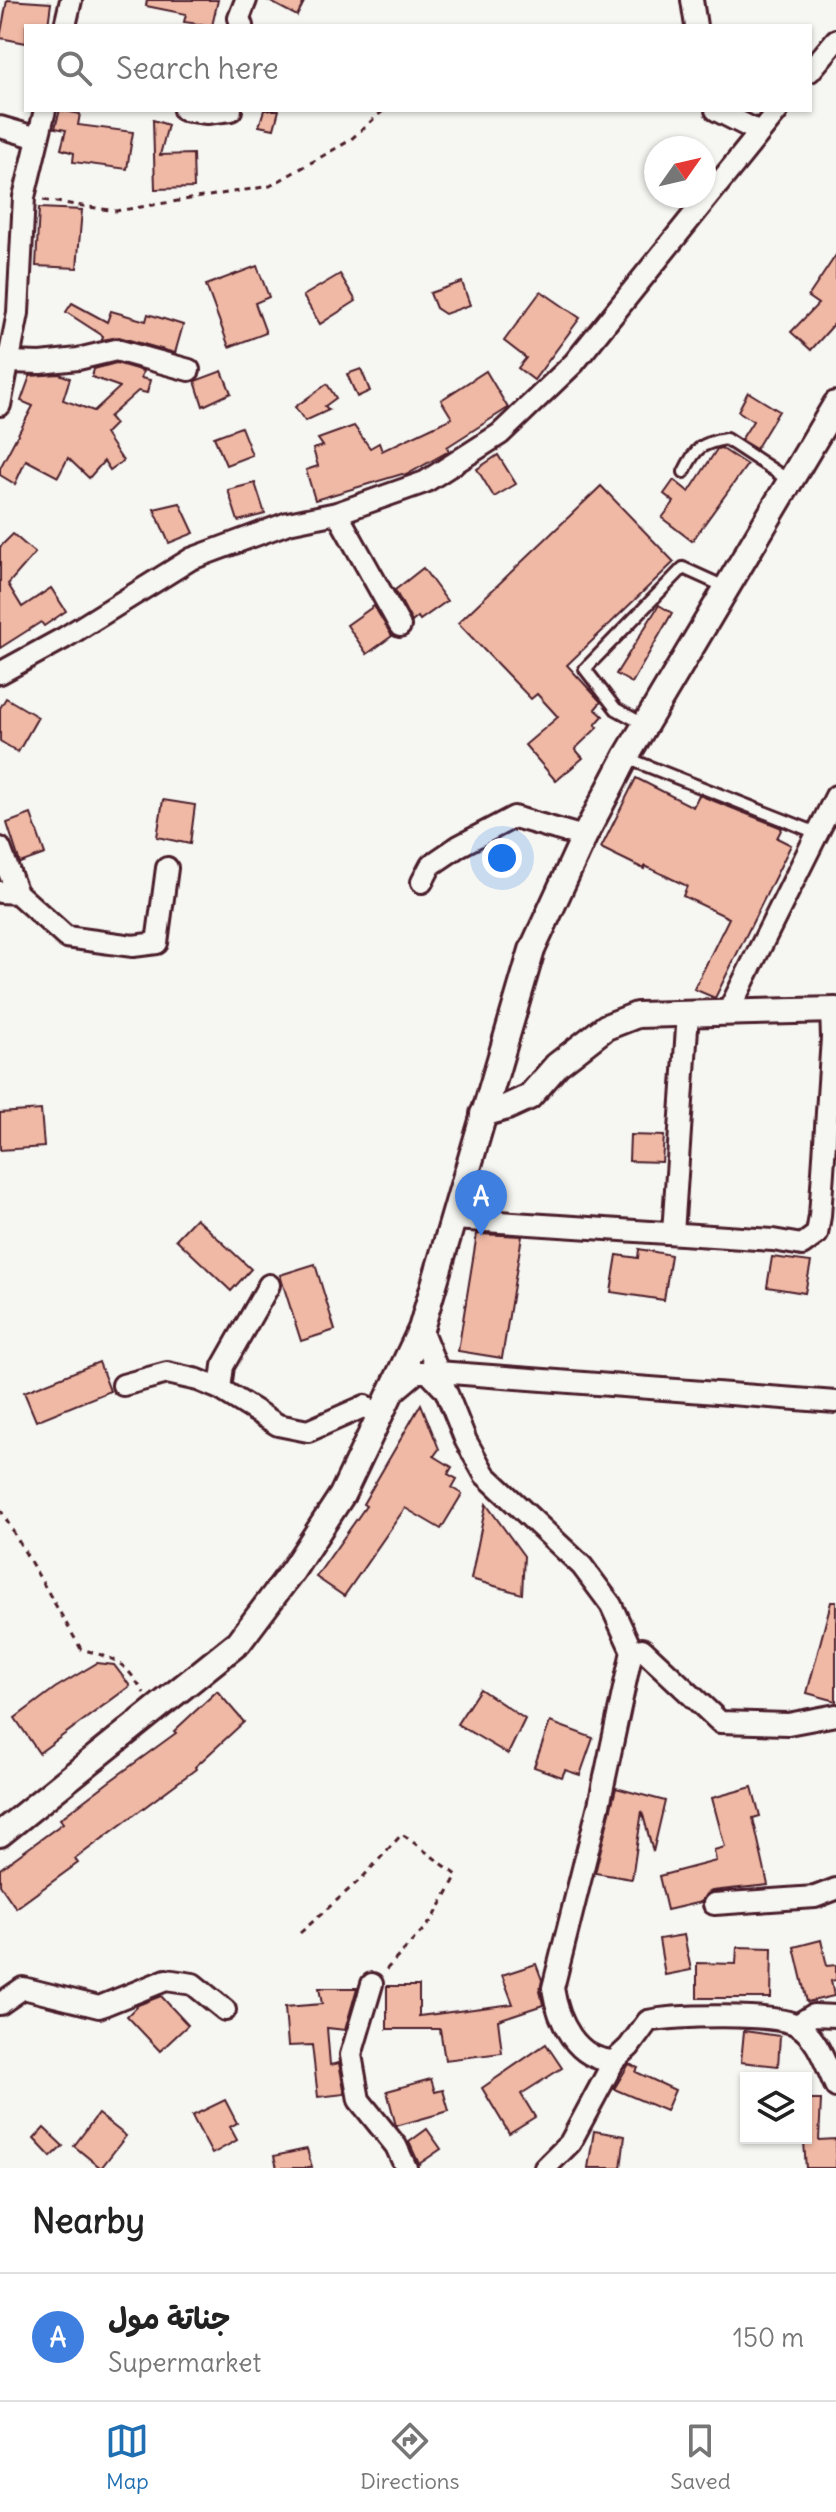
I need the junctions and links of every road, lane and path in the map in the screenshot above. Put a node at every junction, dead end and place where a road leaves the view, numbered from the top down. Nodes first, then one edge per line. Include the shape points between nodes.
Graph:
1 (71, 0) edge
2 (246, 0) edge
3 (692, 0) edge
4 (65, 24) edge
5 (241, 24) edge
6 (696, 24) edge
7 (836, 40) edge
8 (812, 69) edge
9 (44, 112) edge
10 (382, 112) edge
11 (720, 112) edge
12 (776, 112) edge
13 (0, 127) edge
14 (759, 132) junction
15 (38, 138) junction
16 (24, 197) junction
17 (9, 362) junction
18 (189, 370) dead end
19 (836, 404) edge
20 (0, 405) edge
21 (684, 472) dead end
22 (790, 481) junction
23 (337, 513) junction
24 (727, 587) junction
25 (400, 626) dead end
26 (0, 673) edge
27 (645, 725) junction
28 (626, 757) junction
29 (836, 796) edge
30 (817, 833) junction
31 (584, 837) junction
32 (0, 848) edge
33 (167, 868) dead end
34 (422, 882) dead end
35 (9, 892) edge
36 (834, 1010) edge
37 (728, 1012) junction
38 (688, 1013) junction
39 (483, 1114) junction
40 (454, 1219) junction
41 (673, 1233) junction
42 (269, 1285) dead end
43 (421, 1329) junction
44 (442, 1381) junction
45 (123, 1385) dead end
46 (220, 1389) junction
47 (836, 1402) edge
48 (384, 1406) junction
49 (0, 1509) edge
50 (632, 1651) junction
51 (155, 1710) junction
52 (836, 1715) edge
53 (0, 1834) edge
54 (836, 1889) edge
55 (714, 1904) dead end
56 (300, 1933) dead end
57 (372, 1984) joint
58 (0, 2004) edge
59 (225, 2010) dead end
60 (836, 2016) edge
61 (797, 2025) junction
62 (614, 2061) junction
63 (836, 2087) edge
64 (406, 2168) edge
65 (545, 2168) edge

1 - 4 street
2 - 5 street
3 - 6 street
7 - 8 street
9 - 15 street
10 - 16 path via 349,141 270,186 116,211
11 - 14 street
12 - 14 street
13 - 15 street
14 - 23 street via 574,363 500,434 425,482
15 - 16 street
16 - 17 street via 18,313
17 - 18 street via 78,359 116,350
17 - 20 street
19 - 22 street
21 - 22 lane via 694,452 708,441 726,439
22 - 24 street
23 - 25 street
23 - 26 street via 288,523 191,559
24 - 27 street
24 - 27 lane via 683,568 585,669 616,709
27 - 28 street
28 - 30 lane
28 - 31 street
29 - 30 street
30 - 37 street
31 - 34 street via 514,817 431,865
31 - 39 street via 532,950
32 - 35 street
33 - 35 street via 157,943 133,946 66,937
36 - 37 street
36 - 41 street via 817,1234 802,1245
37 - 38 street
38 - 39 street via 637,1015 606,1027 557,1065 529,1097
38 - 41 street
39 - 40 street
40 - 41 street
40 - 43 street
42 - 46 street via 223,1366
43 - 44 street
43 - 48 street
44 - 47 street
44 - 48 street via 417,1372
44 - 50 street via 485,1475 582,1566 611,1605
45 - 46 street via 167,1373
46 - 48 street via 278,1425 308,1431 365,1406
48 - 51 street via 342,1495 239,1642
49 - 51 path via 81,1649 127,1666
50 - 52 street via 642,1649 720,1722 788,1724
50 - 62 street via 553,1988 557,2012 570,2035 589,2056
51 - 53 street
54 - 55 street via 815,1897
56 - 57 path via 402,1834 457,1875 433,1919
57 - 64 street via 351,2055 359,2100 396,2146
58 - 59 street via 23,1988 99,2007 166,1980 193,1984
60 - 61 street via 813,2015
61 - 62 street via 770,2016 666,2017 648,2021
61 - 63 street via 816,2043
62 - 65 street via 570,2143

